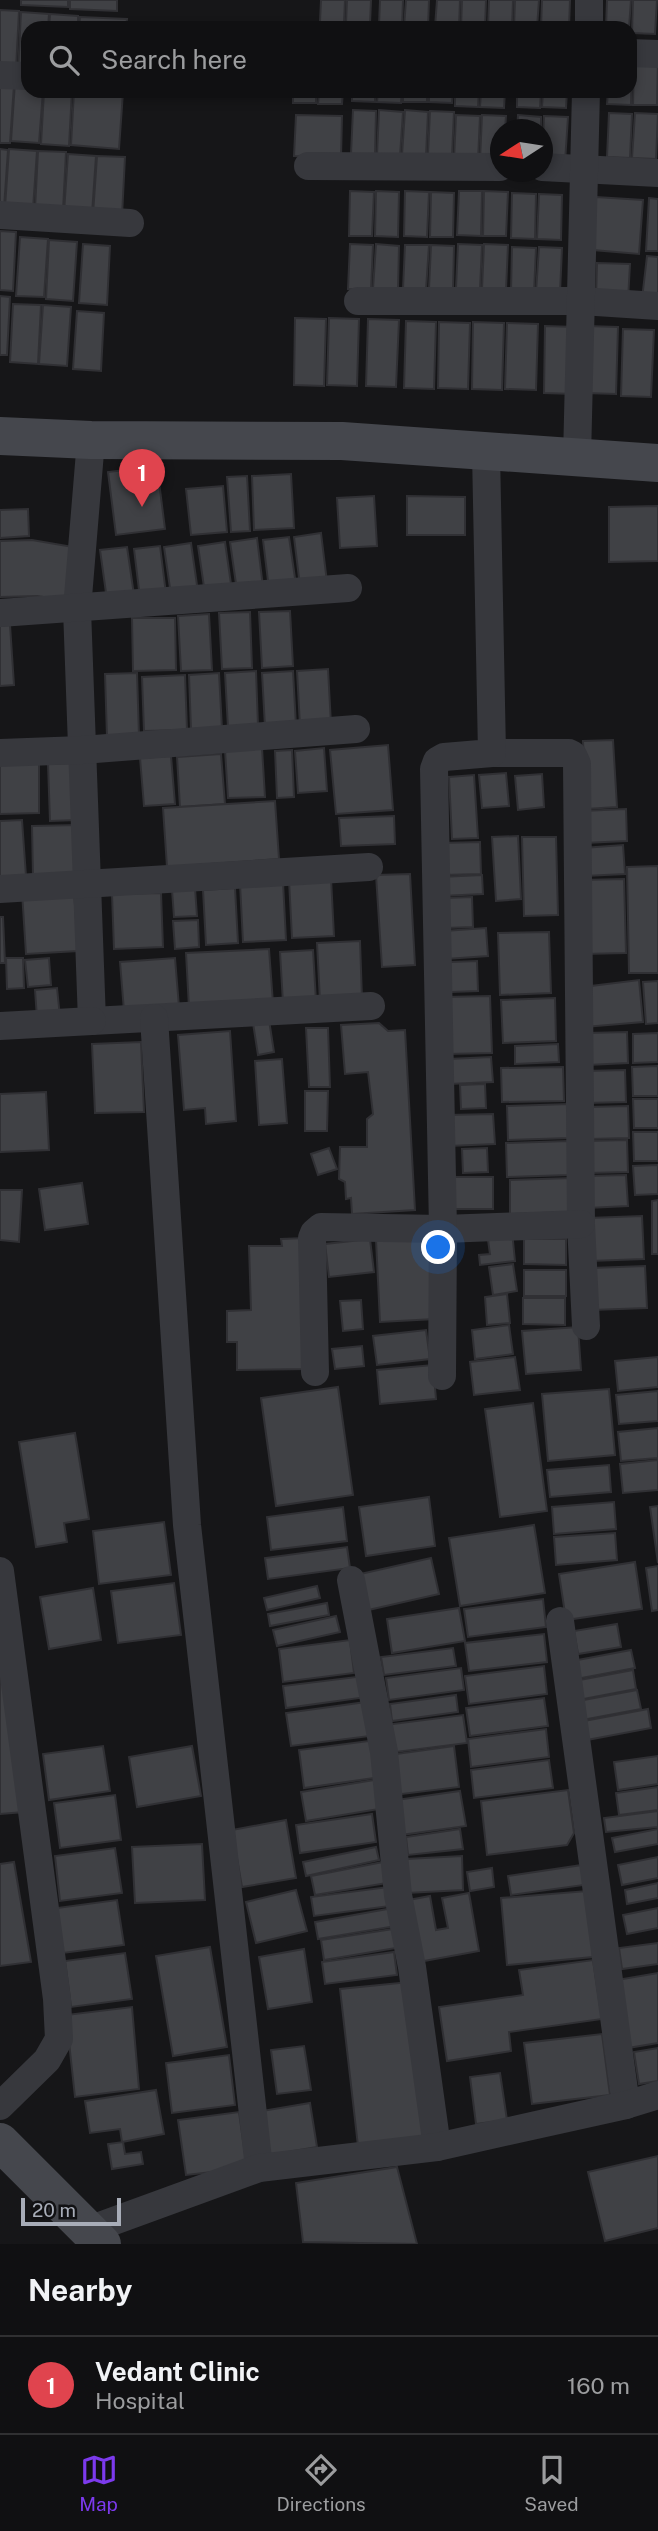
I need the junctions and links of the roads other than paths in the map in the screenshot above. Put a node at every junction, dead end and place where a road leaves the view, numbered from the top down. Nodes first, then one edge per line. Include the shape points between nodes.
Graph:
1 (589, 0) edge
2 (589, 21) edge
3 (637, 52) edge
4 (658, 54) edge
5 (0, 75) edge
6 (21, 76) edge
7 (586, 98) edge
8 (308, 166) dead end
9 (490, 167) edge
10 (553, 167) edge
11 (583, 168) junction
12 (658, 173) edge
13 (0, 215) edge
14 (130, 223) dead end
15 (358, 301) dead end
16 (580, 301) junction
17 (658, 306) edge
18 (0, 436) edge
19 (91, 440) junction
20 (486, 452) junction
21 (577, 458) junction
22 (658, 463) edge
23 (348, 588) dead end
24 (77, 609) junction
25 (0, 613) edge
26 (356, 729) dead end
27 (82, 750) junction
28 (0, 753) edge
29 (492, 753) junction
30 (369, 867) dead end
31 (88, 885) junction
32 (0, 889) edge
33 (370, 1006) dead end
34 (154, 1018) junction
35 (92, 1021) junction
36 (0, 1026) edge
37 (581, 1224) junction
38 (443, 1229) junction
39 (586, 1326) dead end
40 (315, 1372) dead end
41 (442, 1376) dead end
42 (0, 1571) edge
43 (351, 1580) dead end
44 (560, 1621) dead end
45 (658, 2095) edge
46 (626, 2105) junction
47 (0, 2106) edge
48 (0, 2141) edge
49 (437, 2147) junction
50 (259, 2168) junction
51 (96, 2237) edge

1 - 2 street
3 - 4 street
5 - 6 street
7 - 11 street
8 - 9 street
10 - 11 street
11 - 12 street
11 - 16 street
13 - 14 street
15 - 16 street
16 - 17 street
16 - 21 street
18 - 19 street
19 - 20 street via 342,441
19 - 24 street
20 - 21 street
20 - 29 street
21 - 22 street
23 - 24 street
24 - 25 street
24 - 27 street
26 - 27 street
27 - 28 street
27 - 31 street
29 - 37 street via 569,752 576,764
29 - 38 street via 444,757 434,769
30 - 31 street
31 - 32 street
31 - 35 street
33 - 34 street
34 - 35 street
34 - 50 street via 187,1525
35 - 36 street
37 - 38 street
37 - 39 street
38 - 40 street via 324,1226 314,1233
38 - 41 street
42 - 47 street via 59,2039 47,2060
43 - 49 street via 384,1752 398,1895
44 - 46 street
45 - 46 street
46 - 49 street
48 - 51 street
49 - 50 street
50 - 51 street

